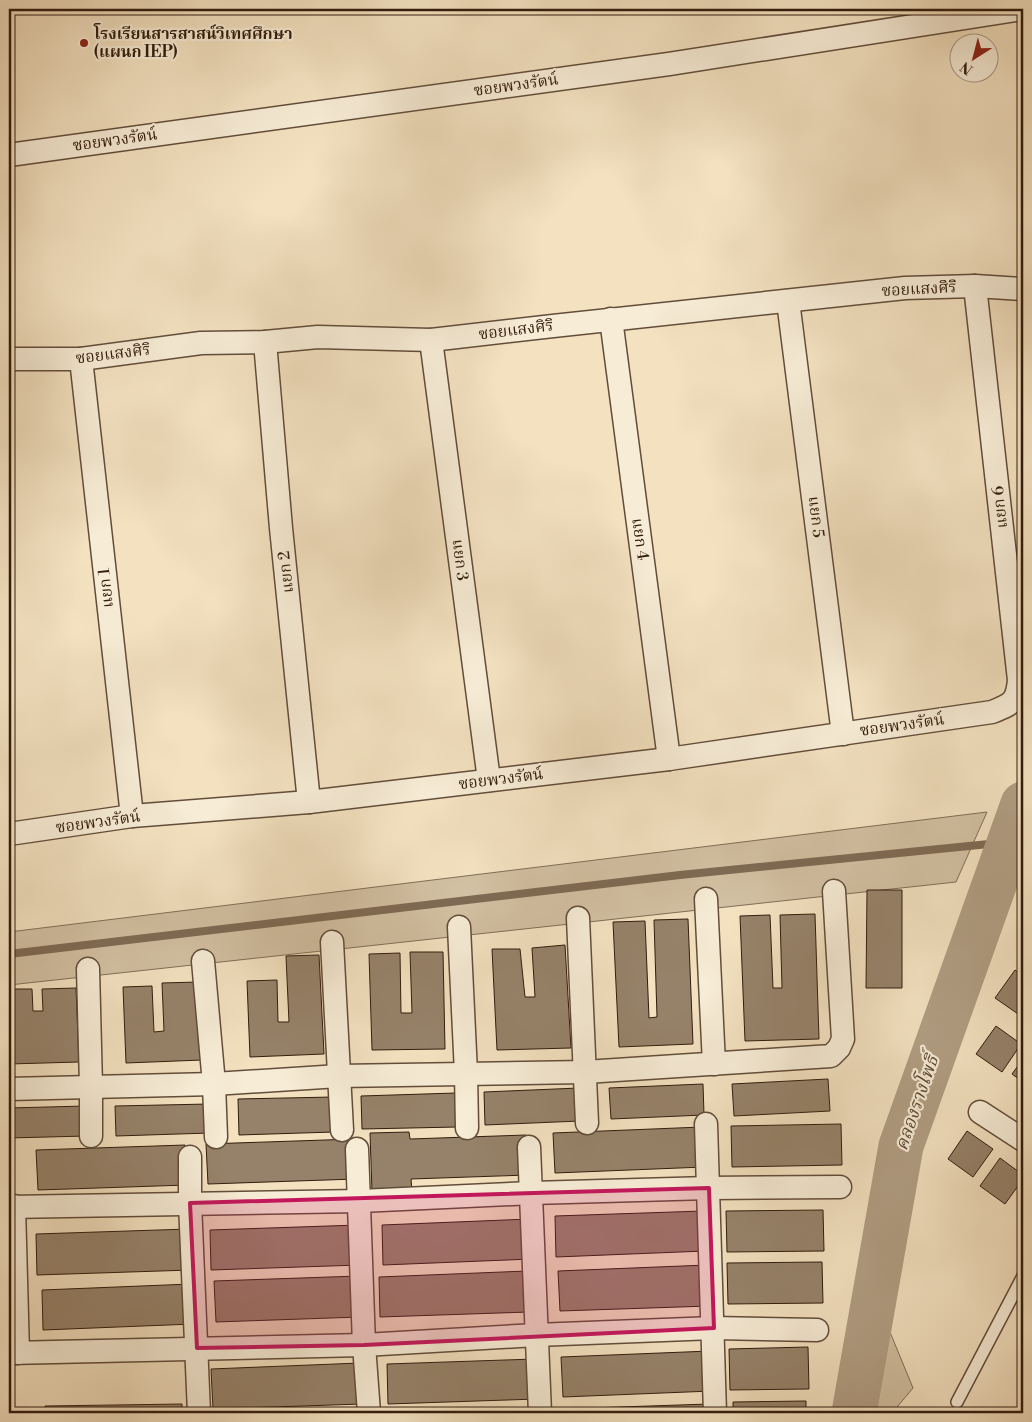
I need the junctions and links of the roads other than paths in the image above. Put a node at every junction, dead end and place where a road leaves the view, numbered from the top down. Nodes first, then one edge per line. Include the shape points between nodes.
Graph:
1 (1022, 9) edge
2 (9, 155) edge
3 (975, 286) junction
4 (1023, 289) edge
5 (788, 300) junction
6 (611, 319) junction
7 (431, 340) junction
8 (265, 342) junction
9 (9, 359) edge
10 (81, 359) junction
11 (992, 712) joint
12 (843, 734) junction
13 (669, 759) junction
14 (489, 780) junction
15 (309, 802) junction
16 (132, 816) junction
17 (9, 834) edge
18 (834, 891) dead end
19 (706, 899) dead end
20 (578, 918) dead end
21 (459, 927) dead end
22 (332, 942) dead end
23 (204, 961) dead end
24 (88, 969) dead end
25 (714, 1064) junction
26 (585, 1072) junction
27 (466, 1074) junction
28 (339, 1076) junction
29 (214, 1084) junction
30 (91, 1086) junction
31 (9, 1089) edge
32 (980, 1112) dead end
33 (587, 1123) dead end
34 (706, 1124) dead end
35 (467, 1128) dead end
36 (342, 1130) dead end
37 (90, 1136) dead end
38 (216, 1138) dead end
39 (1023, 1140) edge
40 (529, 1147) dead end
41 (357, 1149) dead end
42 (190, 1157) dead end
43 (840, 1187) dead end
44 (709, 1188) junction
45 (532, 1193) junction
46 (360, 1201) junction
47 (190, 1203) junction
48 (12, 1207) edge
49 (1023, 1276) edge
50 (714, 1328) junction
51 (817, 1330) dead end
52 (536, 1335) junction
53 (364, 1345) junction
54 (197, 1348) junction
55 (13, 1353) edge
56 (957, 1402) dead end
57 (199, 1413) edge
58 (369, 1413) edge
59 (540, 1413) edge
60 (715, 1413) edge

1 - 2 street, ซอยพวงรัตน์ via 670,64
3 - 4 street, ซอยแสงศิริ
3 - 5 street, ซอยแสงศิริ via 905,288
3 - 11 street, แยก 6 via 1019,680 1018,695 1010,705
5 - 6 street, ซอยแสงศิริ
5 - 12 street, แยก 5
6 - 7 street, ซอยแสงศิริ
6 - 13 street, แยก 4
7 - 8 street, ซอยแสงศิริ via 318,337
7 - 14 street, แยก 3
8 - 10 street, ซอยแสงศิริ via 201,343
8 - 15 street, แยก 2
9 - 10 street, ซอยแสงศิริ
10 - 16 street, แยก 1
11 - 12 street, ซอยพวงรัตน์
12 - 13 street, ซอยพวงรัตน์
13 - 14 street, ซอยพวงรัตน์
14 - 15 street, ซอยพวงรัตน์
15 - 16 street, ซอยพวงรัตน์
16 - 17 street, ซอยพวงรัตน์
18 - 25 street via 843,1039 839,1048 831,1056
19 - 25 street
20 - 26 street
21 - 27 street
22 - 28 street
23 - 29 street
24 - 30 street
25 - 26 street
26 - 27 street
26 - 33 street
27 - 28 street
27 - 35 street
28 - 29 street
28 - 36 street
29 - 30 street
29 - 38 street
30 - 31 street
30 - 37 street
32 - 39 street
34 - 44 street
40 - 45 street
41 - 46 street
42 - 47 street
43 - 44 street
44 - 45 street
44 - 50 street
45 - 46 street
45 - 52 street
46 - 47 street
46 - 53 street
47 - 48 street
47 - 54 street
48 - 55 street
49 - 56 lane
50 - 51 street
50 - 52 street
50 - 60 street
52 - 53 street
52 - 59 street
53 - 54 street
53 - 58 street
54 - 55 street
54 - 57 street

